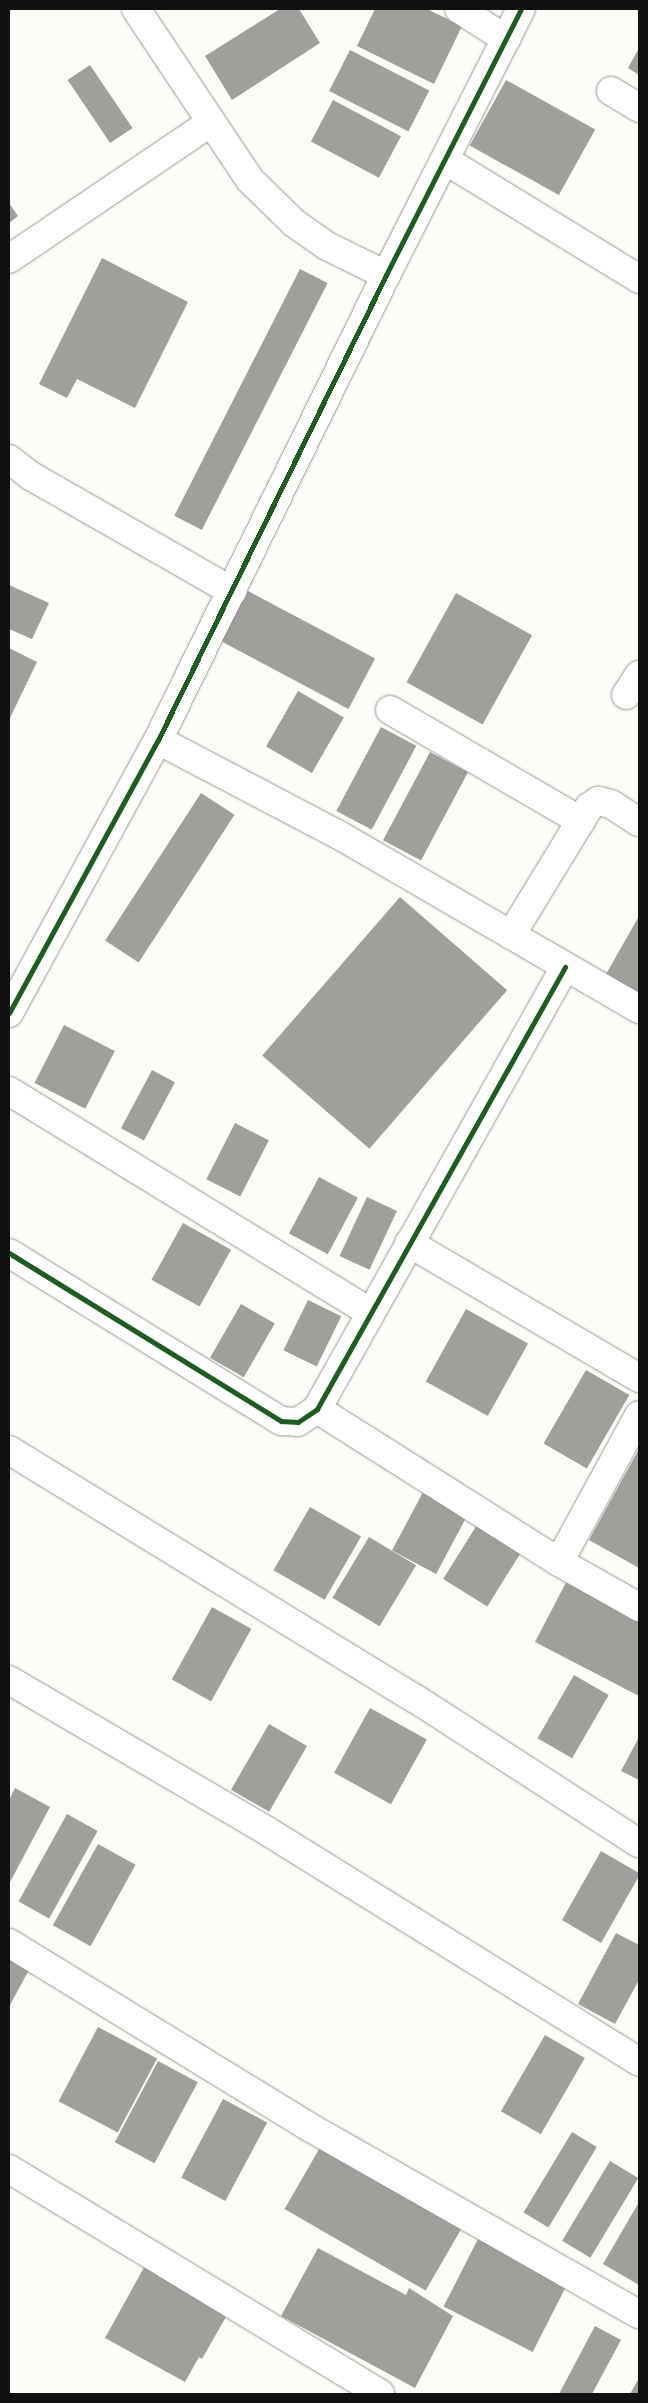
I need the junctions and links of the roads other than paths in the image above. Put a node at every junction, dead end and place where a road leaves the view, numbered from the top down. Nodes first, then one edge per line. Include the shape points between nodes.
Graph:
1 (136, 9) edge
2 (459, 9) edge
3 (521, 9) edge
4 (506, 39) junction
5 (611, 91) dead end
6 (639, 108) edge
7 (210, 123) junction
8 (445, 160) junction
9 (9, 260) edge
10 (386, 275) junction
11 (639, 279) edge
12 (9, 462) edge
13 (232, 591) junction
14 (390, 710) dead end
15 (158, 740) junction
16 (581, 821) junction
17 (639, 822) edge
18 (511, 935) junction
19 (565, 966) junction
20 (639, 1009) edge
21 (9, 1013) edge
22 (9, 1091) edge
23 (409, 1243) junction
24 (9, 1252) edge
25 (369, 1312) junction
26 (639, 1378) edge
27 (317, 1409) junction
28 (639, 1415) edge
29 (9, 1450) edge
30 (559, 1562) junction
31 (639, 1607) edge
32 (9, 1680) edge
33 (639, 1843) edge
34 (9, 1942) edge
35 (639, 2062) edge
36 (9, 2168) edge
37 (639, 2314) edge
38 (380, 2394) edge

1 - 7 street
2 - 4 street
3 - 4 street
4 - 8 street
5 - 6 street
7 - 9 street
7 - 10 street via 250,180 294,223 327,246
8 - 10 street
8 - 11 street
10 - 13 street
12 - 13 street
13 - 15 street
14 - 16 street
15 - 18 street via 339,835
15 - 21 street
16 - 17 street via 589,807 598,801 611,804
16 - 18 street
18 - 19 street
19 - 20 street
19 - 23 street
22 - 25 street
23 - 25 street
23 - 26 street
24 - 27 street via 281,1421 298,1422
25 - 27 street
27 - 30 street
28 - 30 street
29 - 33 street via 416,1699
30 - 31 street
32 - 35 street via 267,1831
34 - 37 street via 310,2128
36 - 38 street

